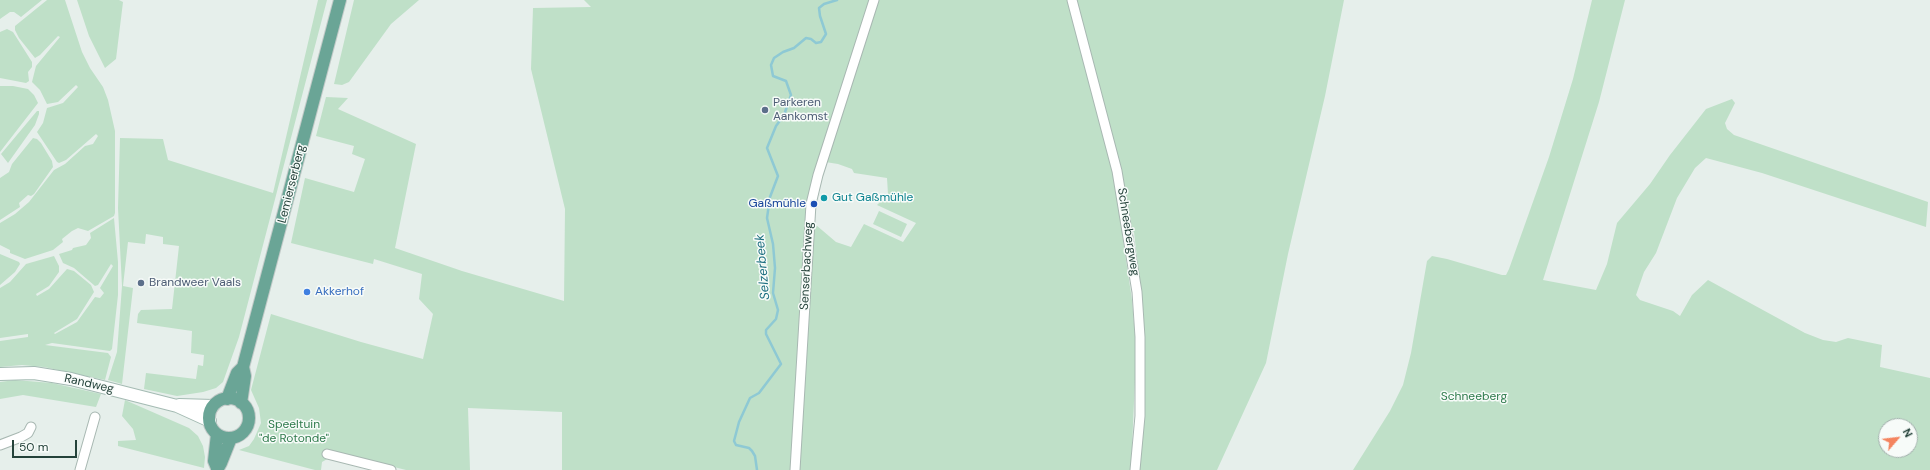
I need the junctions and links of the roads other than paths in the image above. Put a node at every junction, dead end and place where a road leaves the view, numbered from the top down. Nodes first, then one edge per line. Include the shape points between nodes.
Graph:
1 (340, 0) edge
2 (874, 0) edge
3 (1072, 0) edge
4 (243, 367) junction
5 (0, 374) edge
6 (227, 399) junction
7 (241, 403) junction
8 (177, 406) junction
9 (213, 406) junction
10 (95, 417) dead end
11 (210, 421) junction
12 (31, 427) dead end
13 (217, 434) junction
14 (232, 438) junction
15 (0, 445) edge
16 (327, 454) dead end
17 (217, 469) edge
18 (80, 470) edge
19 (387, 470) edge
20 (795, 470) edge
21 (1135, 470) edge

1 - 4 main road, Lemierserberg
2 - 20 street, Senserbachweg via 811,204
3 - 21 street, Schneebergweg via 1116,164 1137,292 1140,416
4 - 6 main road, Lemierserberg via 237,373
4 - 7 main road, Lemierserberg via 245,376
5 - 8 main road, Randweg via 27,373 65,378
6 - 7 main road
6 - 9 main road
7 - 14 main road via 248,412 248,423 242,433
8 - 9 main road, Randweg
8 - 11 main road, Randweg
9 - 11 main road
10 - 18 street
11 - 13 main road
12 - 15 street via 28,433
13 - 14 main road
13 - 17 main road via 214,461
14 - 17 main road
16 - 19 street

